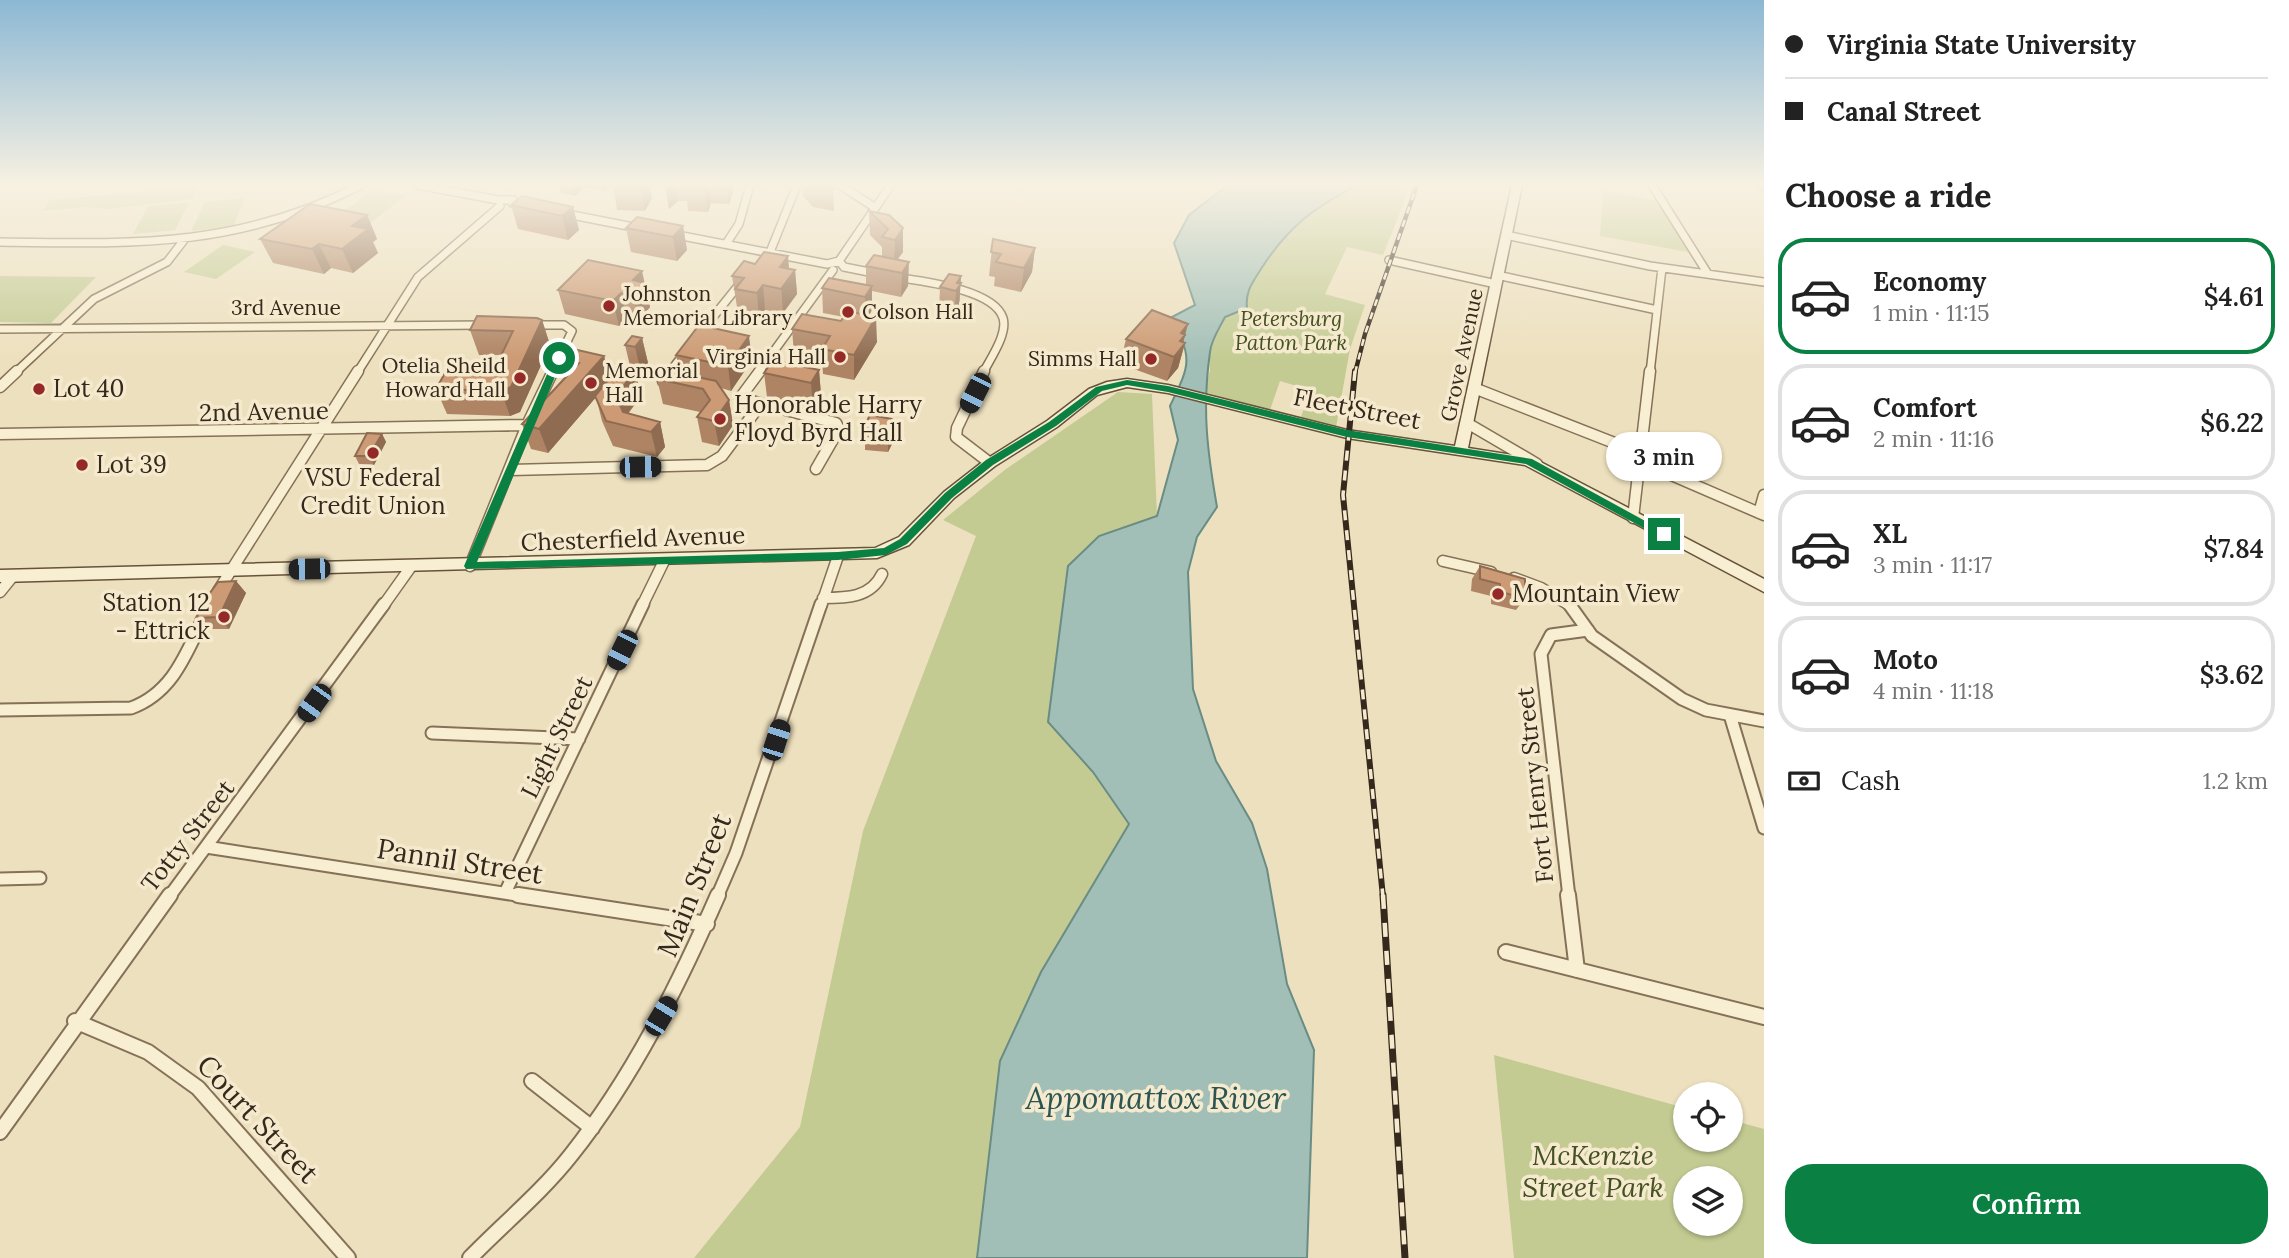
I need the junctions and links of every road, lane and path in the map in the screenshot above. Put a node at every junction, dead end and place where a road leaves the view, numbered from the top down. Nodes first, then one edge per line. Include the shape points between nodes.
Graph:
1 (181, 244) edge
2 (454, 244) edge
3 (726, 244) edge
4 (770, 244) edge
5 (853, 244) edge
6 (1504, 244) edge
7 (1544, 244) edge
8 (1689, 244) edge
9 (765, 254) junction
10 (1389, 260) dead end
11 (842, 264) junction
12 (830, 267) junction
13 (1662, 268) junction
14 (1708, 274) junction
15 (745, 276) edge
16 (1497, 279) junction
17 (1764, 282) edge
18 (1657, 310) junction
19 (390, 325) junction
20 (493, 325) edge
21 (520, 325) edge
22 (62, 328) junction
23 (0, 329) edge
24 (662, 383) edge
25 (0, 387) edge
26 (1474, 388) junction
27 (1168, 389) joint
28 (760, 405) junction
29 (1467, 423) junction
30 (527, 425) junction
31 (323, 430) junction
32 (0, 435) edge
33 (1461, 451) junction
34 (1640, 457) junction
35 (990, 463) junction
36 (1540, 466) junction
37 (816, 469) dead end
38 (511, 470) junction
39 (1764, 495) edge
40 (1762, 514) edge
41 (1633, 518) junction
42 (838, 556) junction
43 (664, 561) junction
44 (1443, 561) dead end
45 (470, 566) junction
46 (410, 568) junction
47 (233, 570) junction
48 (882, 574) dead end
49 (6, 576) edge
50 (1764, 586) edge
51 (0, 592) edge
52 (823, 598) junction
53 (1588, 630) junction
54 (0, 710) edge
55 (1730, 715) junction
56 (1764, 721) edge
57 (432, 733) dead end
58 (579, 739) junction
59 (1764, 828) edge
60 (206, 847) junction
61 (40, 878) dead end
62 (0, 879) edge
63 (505, 893) junction
64 (707, 924) junction
65 (1506, 952) dead end
66 (1577, 970) junction
67 (1764, 1017) edge
68 (75, 1021) junction
69 (532, 1081) dead end
70 (592, 1128) junction
71 (0, 1132) edge
72 (348, 1258) edge
73 (470, 1258) edge

1 - 22 street via 167,262 101,295
2 - 19 street via 418,277
3 - 9 street
4 - 9 street
5 - 11 street
6 - 16 main road, Grove Avenue
7 - 13 street
8 - 14 street
9 - 12 street
10 - 16 street
11 - 12 street
11 - 35 street via 966,291 998,309 1004,327 956,436
12 - 28 street via 740,398
13 - 14 street
13 - 18 street
14 - 17 street
15 - 24 street
16 - 18 street
16 - 26 main road, Grove Avenue
18 - 34 street
19 - 20 street, 3rd Avenue
19 - 22 street, 3rd Avenue
19 - 31 street
21 - 30 street via 571,328
22 - 23 street, 3rd Avenue
22 - 25 street
26 - 29 main road, Grove Avenue
26 - 34 street
27 - 33 main road, Fleet Street via 1347,433
27 - 35 main road, Chesterfield Avenue via 1127,383 1099,389
28 - 37 street via 836,423 839,429
28 - 38 street via 722,456 707,465
29 - 33 main road, Grove Avenue
29 - 36 street
30 - 31 street, 2nd Avenue
30 - 38 street
31 - 32 street, 2nd Avenue
31 - 47 street
33 - 36 main road, Fleet Street
34 - 40 street
34 - 41 street
35 - 42 main road, Chesterfield Avenue via 896,547 877,554
36 - 41 main road, Fleet Street
38 - 45 street
39 - 40 street
41 - 50 main road, Fleet Street
42 - 43 main road, Chesterfield Avenue
42 - 52 street, Main Street
43 - 45 main road, Chesterfield Avenue
43 - 58 street, Light Street
44 - 53 street via 1541,588 1577,612
45 - 46 main road, Chesterfield Avenue
46 - 47 main road, Chesterfield Avenue
46 - 60 street, Totty Street
47 - 49 main road, Chesterfield Avenue
47 - 54 street via 169,686 156,698 131,708
48 - 52 street via 870,591
49 - 51 street
52 - 64 street, Main Street
53 - 55 street via 1682,699
53 - 66 street, Fort Henry Street via 1551,635 1541,654
55 - 56 street
55 - 59 street
57 - 58 street
58 - 63 street, Light Street
60 - 63 street, Pannil Street
60 - 68 street, Totty Street
61 - 62 street
63 - 64 street, Pannil Street
64 - 70 street, Main Street via 675,992
65 - 66 street
66 - 67 street
68 - 71 street, Totty Street
68 - 72 street, Court Street via 148,1052 198,1088
69 - 70 street
70 - 73 street, Main Street via 541,1189

